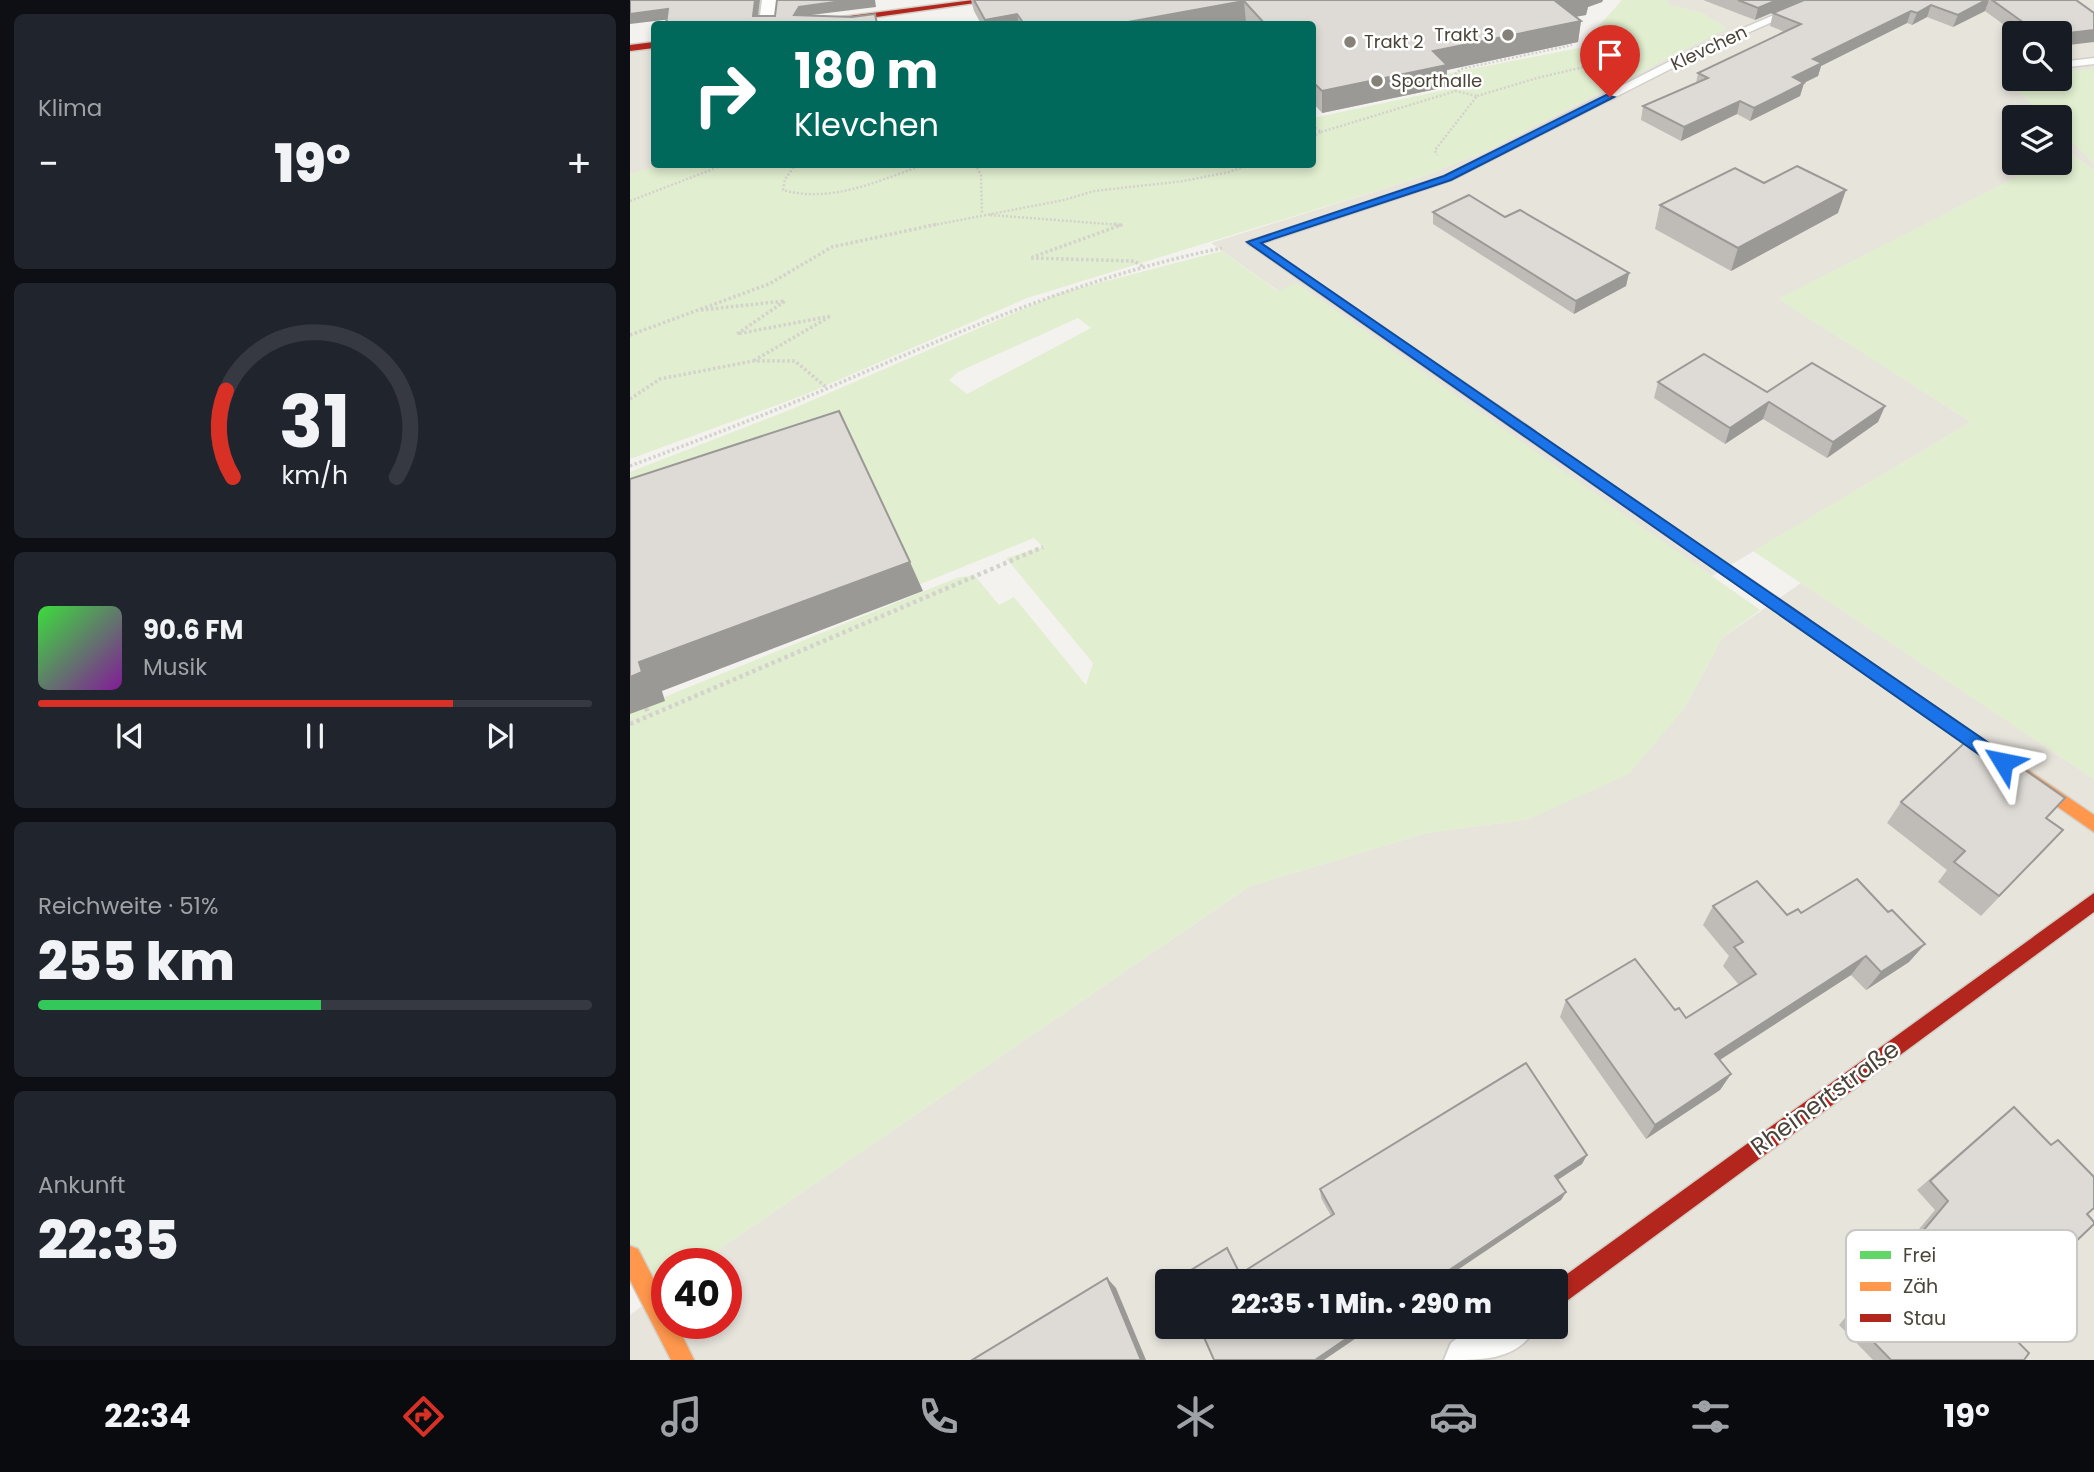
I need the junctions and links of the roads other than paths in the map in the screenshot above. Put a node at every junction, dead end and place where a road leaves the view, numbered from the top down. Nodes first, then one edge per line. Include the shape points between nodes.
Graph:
1 (771, 0) edge
2 (992, 0) edge
3 (1817, 0) edge
4 (768, 21) edge
5 (834, 21) edge
6 (651, 44) edge
7 (630, 48) edge
8 (2094, 61) edge
9 (2072, 64) edge
10 (1253, 242) joint
11 (2094, 825) edge
12 (2094, 901) edge
13 (630, 1257) edge
14 (1568, 1287) edge
15 (1496, 1339) edge
16 (683, 1360) edge
17 (1468, 1360) edge

1 - 4 street
2 - 5 street
3 - 10 lane, Klevchen via 1696,52 1448,178
6 - 7 street
8 - 9 lane
10 - 11 street
12 - 14 street, Rheinertstraße
13 - 16 street
15 - 17 street

